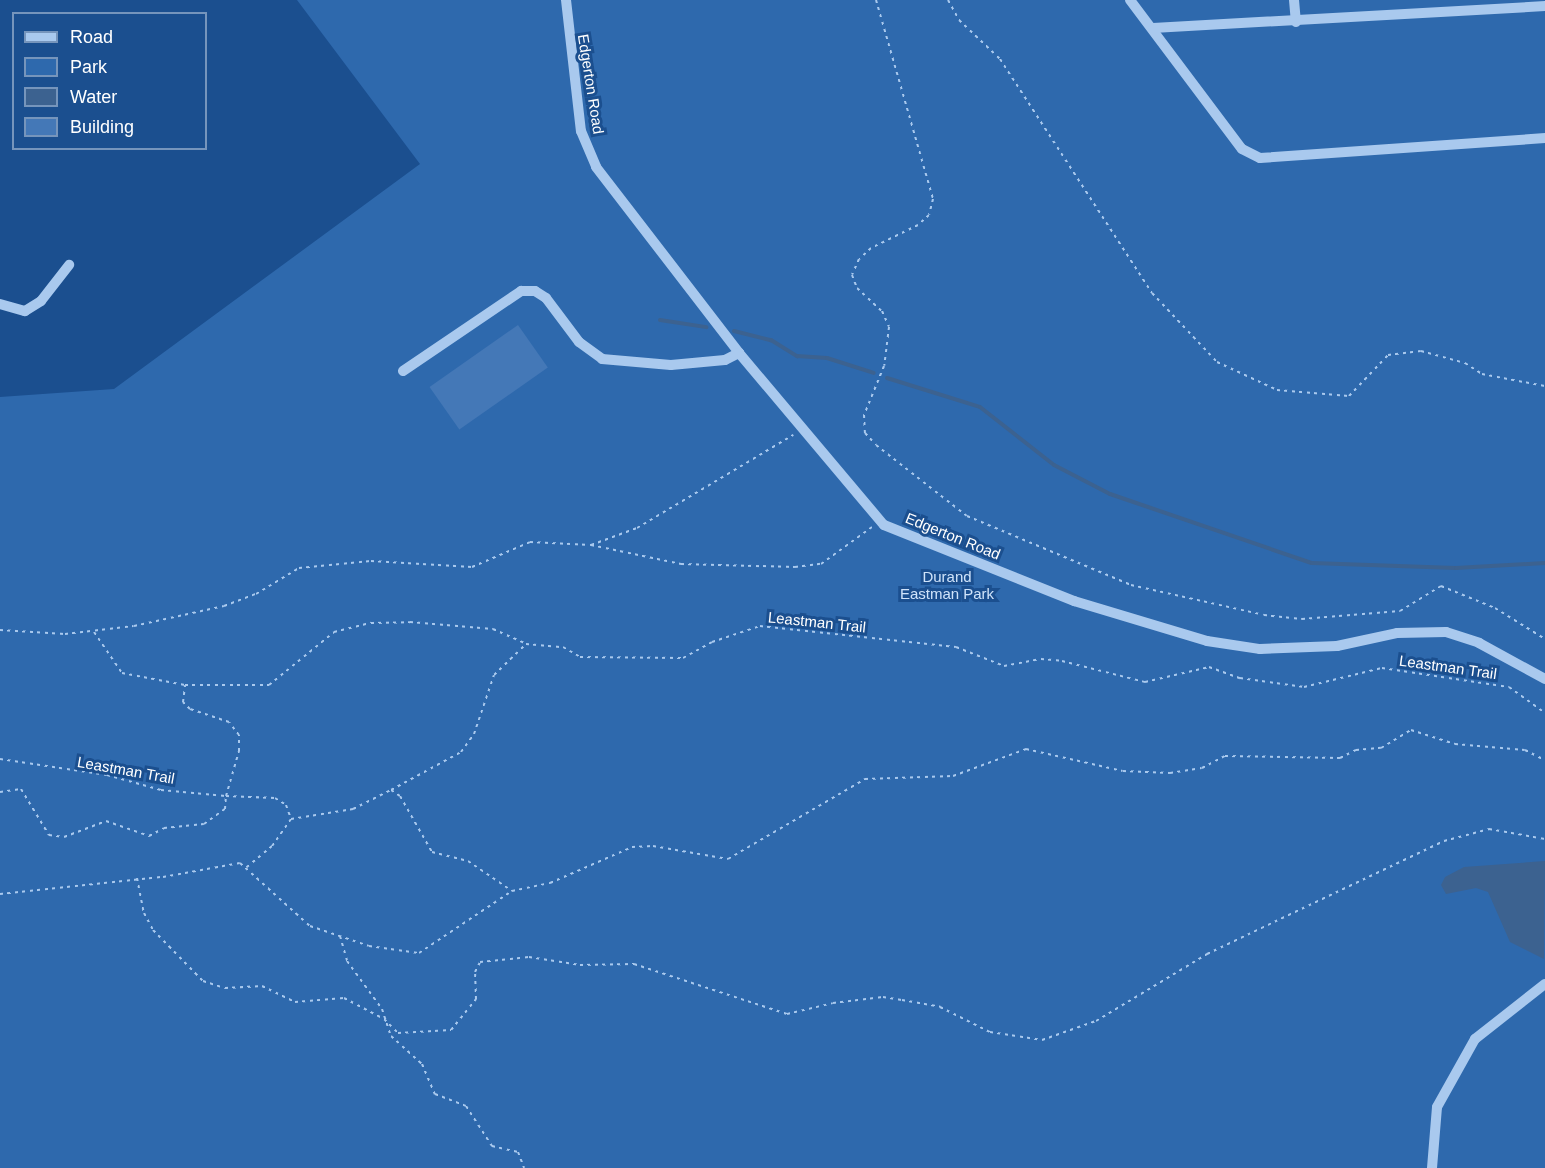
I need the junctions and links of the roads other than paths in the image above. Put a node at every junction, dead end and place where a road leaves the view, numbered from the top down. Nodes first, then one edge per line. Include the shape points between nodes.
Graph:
1 (566, 0) edge
2 (1130, 0) edge
3 (1294, 0) edge
4 (1545, 6) edge
5 (1296, 22) junction
6 (1152, 28) junction
7 (1545, 138) edge
8 (69, 265) dead end
9 (0, 304) edge
10 (739, 353) junction
11 (403, 370) dead end
12 (1545, 678) edge
13 (1545, 984) edge
14 (1432, 1168) edge

1 - 10 street, Edgerton Road via 581,131 596,167
2 - 6 street
3 - 5 street
4 - 5 street
5 - 6 street
6 - 7 street via 1242,149 1260,158 1294,159
8 - 9 street via 41,301 25,312
10 - 11 street via 725,360 671,365 602,359 579,342 546,298 535,291 521,291
10 - 12 street, Edgerton Road via 884,525 1074,601 1207,641 1260,649 1337,646 1397,633 1446,632 1479,643
13 - 14 street via 1475,1039 1437,1107

